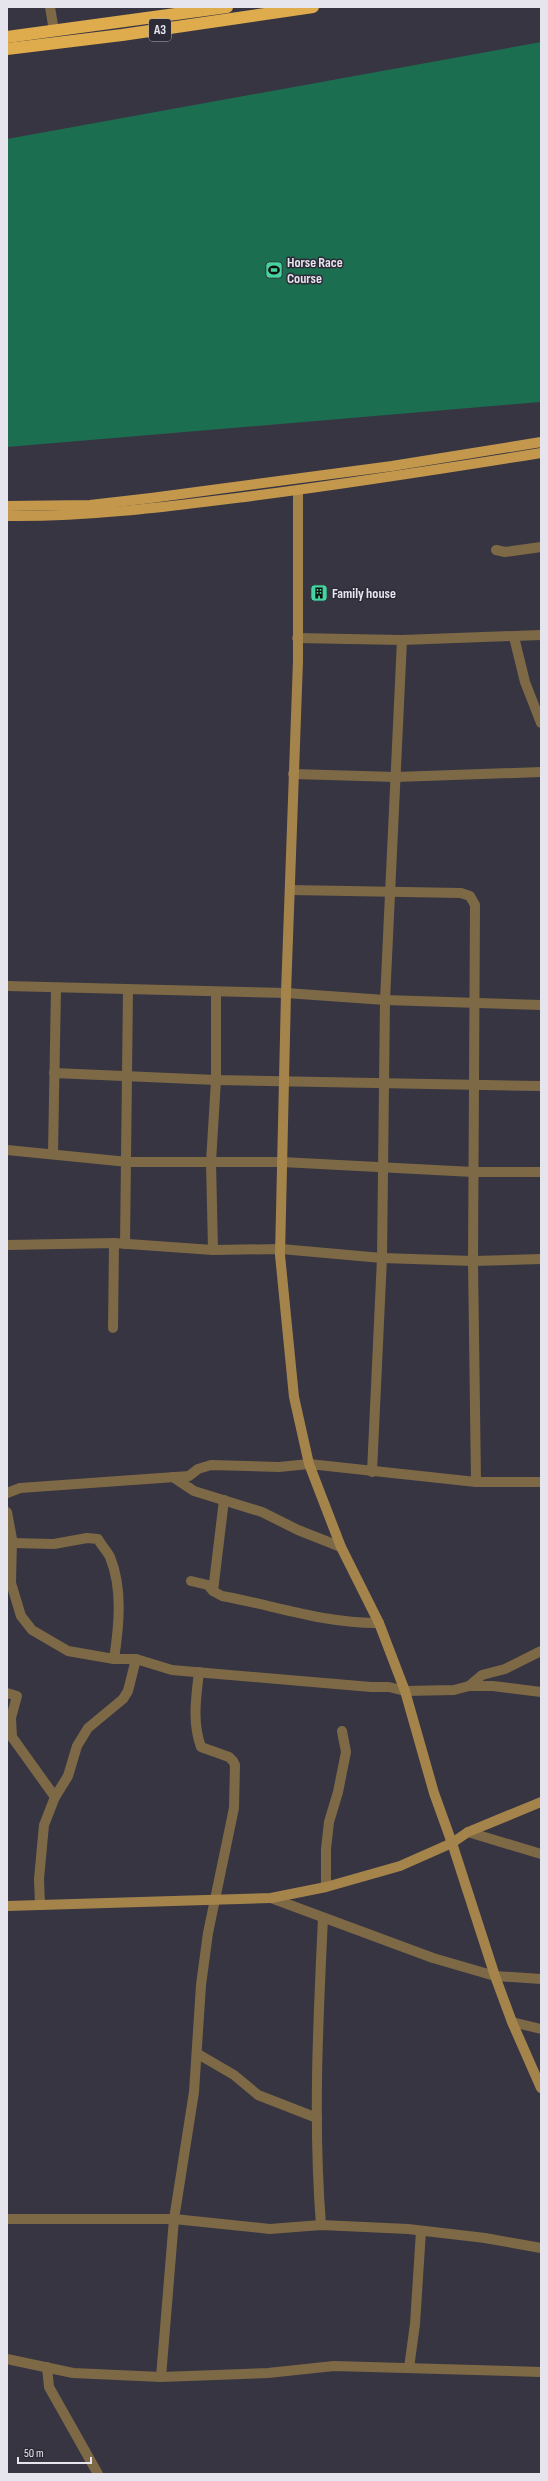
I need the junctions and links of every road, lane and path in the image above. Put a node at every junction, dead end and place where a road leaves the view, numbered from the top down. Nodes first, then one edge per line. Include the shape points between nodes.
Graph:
1 (50, 7) edge
2 (227, 7) edge
3 (313, 7) edge
4 (54, 31) junction
5 (7, 37) edge
6 (7, 49) edge
7 (541, 442) edge
8 (541, 453) edge
9 (298, 490) junction
10 (7, 506) edge
11 (7, 516) edge
12 (541, 547) edge
13 (496, 550) dead end
14 (541, 635) edge
15 (514, 637) junction
16 (297, 638) junction
17 (402, 640) junction
18 (541, 723) edge
19 (541, 772) edge
20 (293, 774) junction
21 (396, 777) junction
22 (290, 890) junction
23 (390, 894) junction
24 (7, 986) edge
25 (56, 989) junction
26 (128, 989) junction
27 (216, 992) junction
28 (286, 993) junction
29 (385, 1000) junction
30 (475, 1004) junction
31 (541, 1004) edge
32 (54, 1072) junction
33 (127, 1074) junction
34 (216, 1080) junction
35 (284, 1080) junction
36 (386, 1082) junction
37 (474, 1083) junction
38 (541, 1086) edge
39 (7, 1150) edge
40 (53, 1153) junction
41 (128, 1162) junction
42 (211, 1162) junction
43 (282, 1162) junction
44 (384, 1166) junction
45 (473, 1172) junction
46 (541, 1172) edge
47 (114, 1243) junction
48 (125, 1244) junction
49 (7, 1245) edge
50 (281, 1249) junction
51 (213, 1250) junction
52 (382, 1258) junction
53 (541, 1259) edge
54 (473, 1261) junction
55 (113, 1328) dead end
56 (309, 1464) junction
57 (372, 1472) junction
58 (173, 1477) junction
59 (476, 1482) junction
60 (541, 1482) edge
61 (7, 1493) edge
62 (224, 1500) junction
63 (7, 1512) edge
64 (12, 1543) junction
65 (341, 1546) junction
66 (191, 1581) dead end
67 (213, 1591) junction
68 (379, 1623) junction
69 (541, 1651) edge
70 (114, 1659) junction
71 (136, 1659) junction
72 (199, 1672) junction
73 (469, 1686) junction
74 (406, 1691) junction
75 (541, 1692) edge
76 (7, 1693) edge
77 (342, 1731) dead end
78 (55, 1797) junction
79 (541, 1802) edge
80 (468, 1832) junction
81 (452, 1843) junction
82 (541, 1854) edge
83 (326, 1887) junction
84 (271, 1898) junction
85 (216, 1900) junction
86 (40, 1905) junction
87 (7, 1906) edge
88 (323, 1918) junction
89 (495, 1976) junction
90 (541, 1979) edge
91 (512, 2022) junction
92 (541, 2030) edge
93 (198, 2054) junction
94 (541, 2086) edge
95 (317, 2118) junction
96 (7, 2219) edge
97 (174, 2219) junction
98 (321, 2225) junction
99 (421, 2231) junction
100 (541, 2248) edge
101 (7, 2359) edge
102 (47, 2366) junction
103 (409, 2368) junction
104 (541, 2372) edge
105 (161, 2377) junction
106 (98, 2474) edge

1 - 4 street
2 - 4 highway, A3
3 - 6 highway, A3
4 - 5 highway, A3
7 - 10 main road via 392,466 151,498 90,505
8 - 9 main road
9 - 11 main road via 86,515
9 - 16 street
12 - 13 street via 505,552
14 - 15 street
15 - 17 street
15 - 18 street via 525,682
16 - 17 street
16 - 20 street
17 - 21 street
19 - 21 street
20 - 21 street
20 - 22 street
21 - 23 street
22 - 23 street
22 - 28 street
23 - 29 street
23 - 30 street via 460,893 470,896 475,905
24 - 25 street
25 - 26 street
25 - 32 street
26 - 27 street
26 - 33 street
27 - 28 street
27 - 34 street
28 - 29 street
28 - 35 street
29 - 30 street
29 - 36 street
30 - 31 street
30 - 37 street
32 - 33 street
32 - 40 street
33 - 34 street
33 - 41 street
34 - 35 street
34 - 42 street
35 - 36 street
35 - 43 street
36 - 37 street
36 - 44 street
37 - 38 street
37 - 45 street
39 - 40 street
40 - 41 street
41 - 42 street
41 - 48 street
42 - 43 street
42 - 51 street
43 - 44 street
43 - 50 street
44 - 45 street
44 - 52 street
45 - 46 street
45 - 54 street
47 - 48 street
47 - 49 street
47 - 55 street
48 - 51 street
50 - 51 street
50 - 52 street
50 - 56 street via 294,1397
52 - 54 street
52 - 57 street
53 - 54 street
54 - 59 street
56 - 57 street
56 - 58 street via 279,1467 211,1465 198,1469 189,1476
56 - 65 street
57 - 59 street
58 - 61 street via 20,1488
58 - 62 street via 194,1491
59 - 60 street
62 - 65 street via 262,1512 298,1530
62 - 67 street
63 - 64 street
64 - 70 street via 11,1583 21,1616 32,1630 68,1650
64 - 70 street via 54,1544 87,1538 98,1539 110,1556 115,1578 119,1609
65 - 68 street
66 - 67 street via 208,1585
67 - 68 street via 282,1610 365,1624
68 - 74 street
69 - 73 street via 506,1669 482,1675
70 - 71 street
71 - 72 street via 172,1670
71 - 78 street via 128,1691 123,1699 88,1728 77,1746 68,1776
72 - 74 street via 372,1688 389,1687
72 - 85 street via 195,1724 201,1746 229,1757 235,1765 234,1808
73 - 74 street via 454,1690
73 - 75 street
74 - 81 street via 434,1793
76 - 78 street via 17,1696 12,1718 12,1737
77 - 83 street via 346,1752 329,1822
78 - 86 street via 44,1825 39,1879
79 - 80 street
80 - 81 street
80 - 82 street
81 - 83 street via 400,1866
81 - 89 street
83 - 84 street
84 - 85 street
84 - 88 street
85 - 86 street
85 - 93 street via 208,1933 201,1985
86 - 87 street
88 - 89 street via 433,1958
88 - 95 street via 316,2066
89 - 90 street
89 - 91 street
91 - 92 street
91 - 94 street
93 - 95 street via 234,2075 258,2095
93 - 97 street
95 - 98 street
96 - 97 street
97 - 98 street via 270,2229
97 - 105 street
98 - 99 street
99 - 100 street via 485,2238
99 - 103 street via 415,2324
101 - 102 street
102 - 105 street via 73,2373
102 - 106 street via 49,2387
103 - 104 street
103 - 105 street via 334,2366 268,2373

